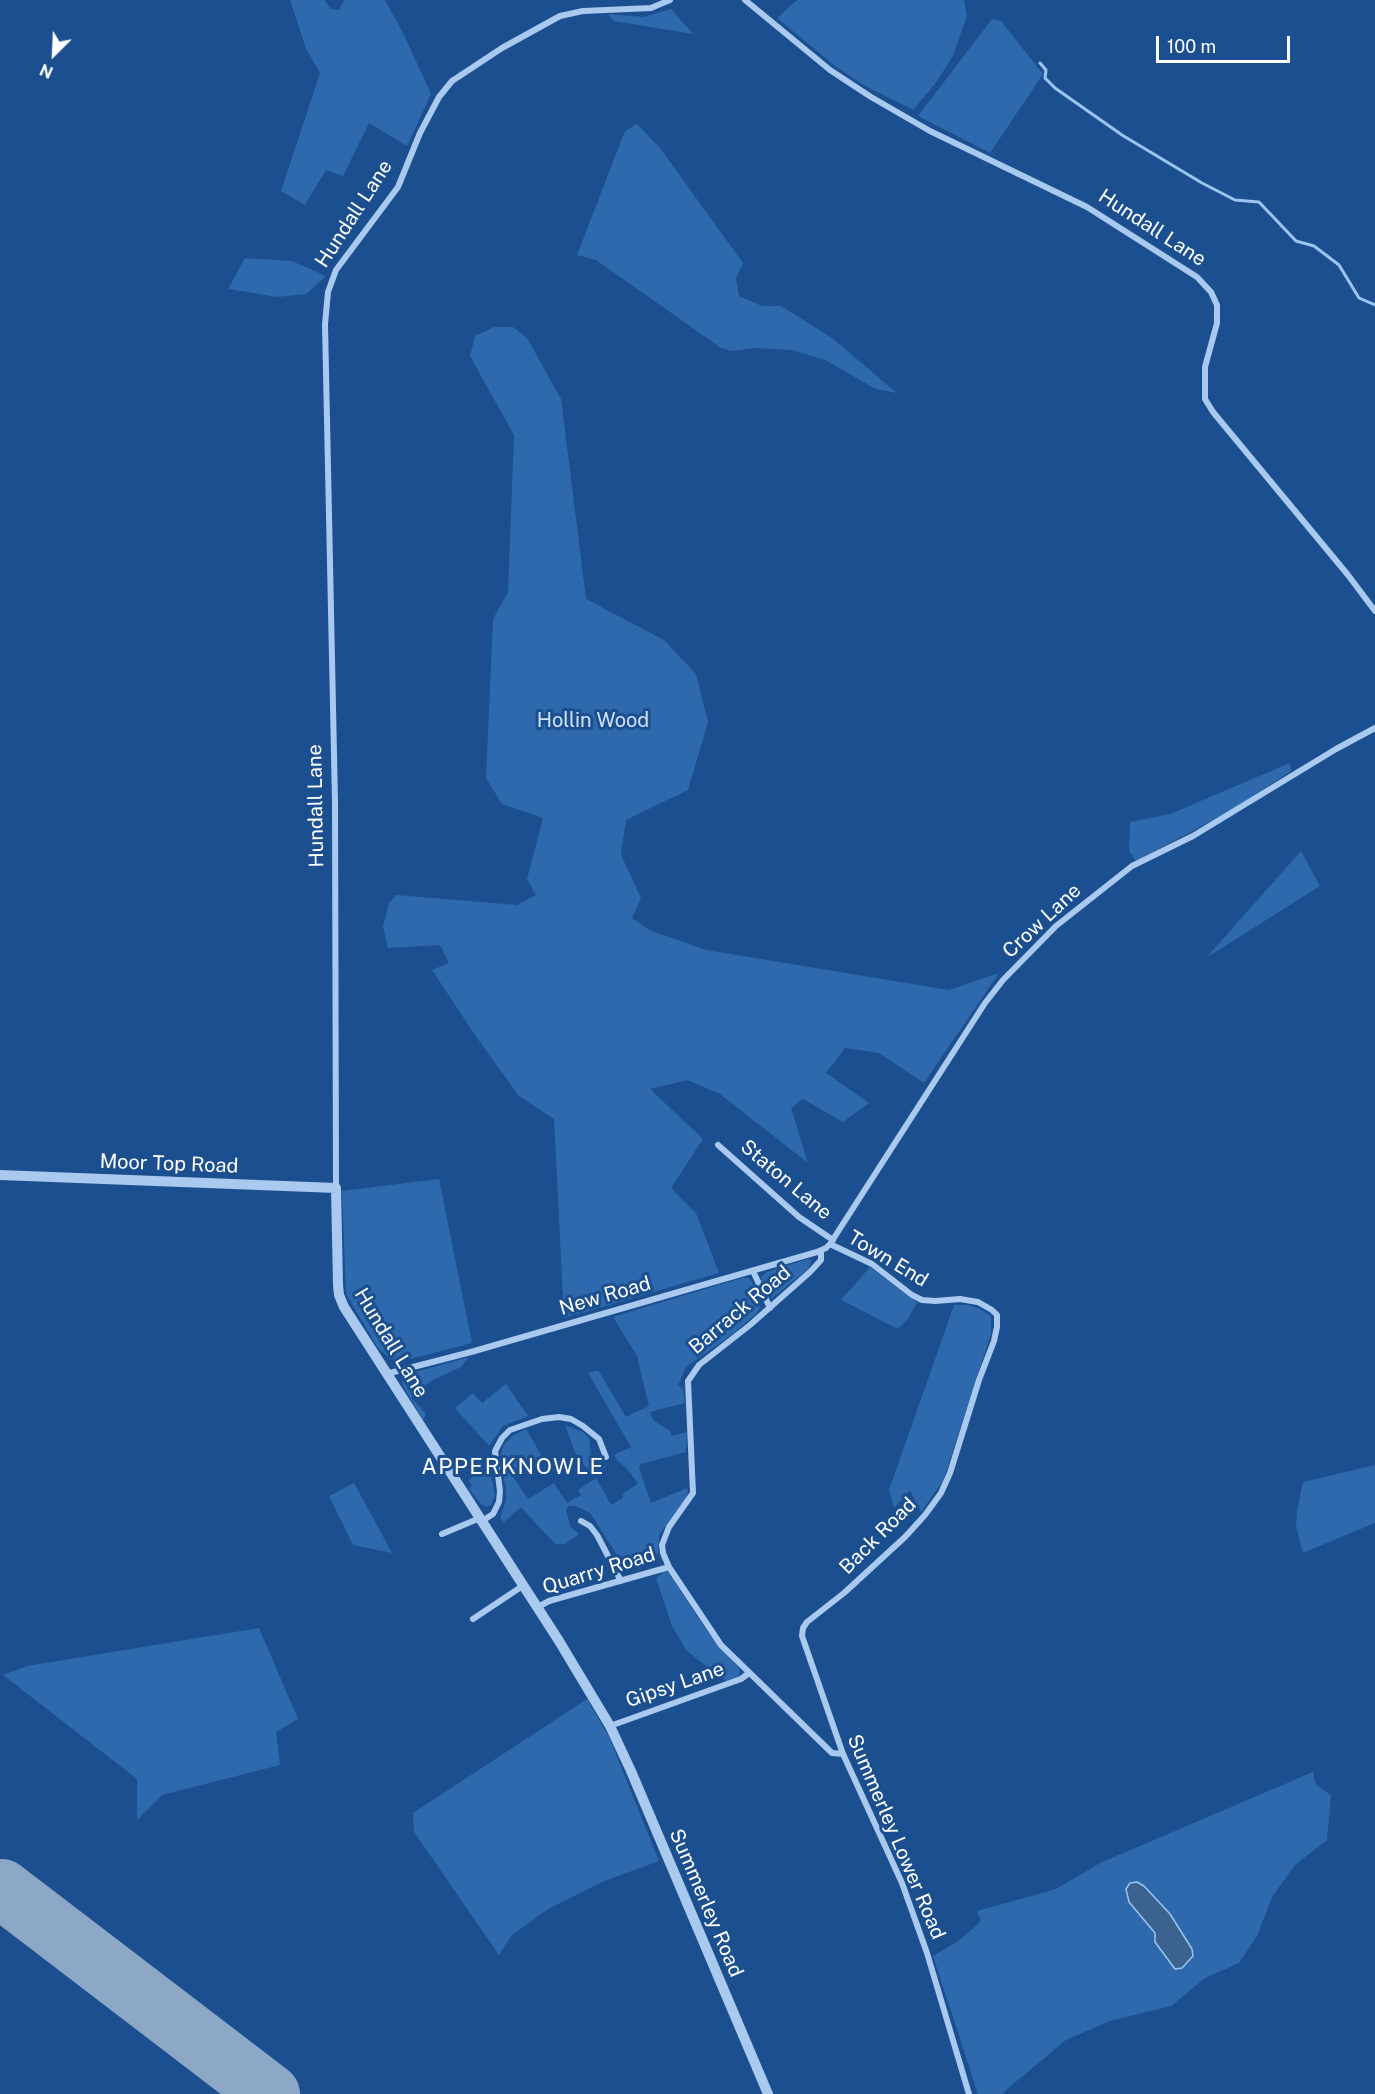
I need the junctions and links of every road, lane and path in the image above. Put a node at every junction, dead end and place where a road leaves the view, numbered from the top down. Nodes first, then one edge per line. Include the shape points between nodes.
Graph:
1 (670, 0) edge
2 (745, 0) edge
3 (1375, 611) edge
4 (1375, 728) edge
5 (718, 1145) dead end
6 (0, 1175) edge
7 (336, 1188) junction
8 (832, 1242) junction
9 (821, 1251) junction
10 (753, 1271) junction
11 (770, 1308) junction
12 (997, 1315) joint
13 (386, 1374) junction
14 (603, 1449) junction
15 (595, 1453) dead end
16 (606, 1457) dead end
17 (481, 1520) junction
18 (581, 1521) dead end
19 (442, 1534) dead end
20 (669, 1567) junction
21 (621, 1581) junction
22 (524, 1586) junction
23 (538, 1607) junction
24 (473, 1619) dead end
25 (803, 1628) joint
26 (749, 1673) junction
27 (610, 1726) junction
28 (843, 1754) junction
29 (768, 2094) edge
30 (969, 2094) edge

1 - 7 street, Hundall Lane via 651,8 560,16 452,81 420,133 398,187 336,270 328,292 325,324 335,814
2 - 3 street, Hundall Lane via 830,70 871,98 1087,207 1197,277 1217,305 1217,324 1205,368 1205,399
4 - 8 street, Crow Lane via 1193,836 1132,866 1056,926 985,1003
5 - 8 street, Staton Lane
6 - 7 street, Moor Top Road
7 - 13 street, Hundall Lane via 339,1295
8 - 9 street, New Road
8 - 12 street, Town End via 872,1264 922,1300 978,1302
9 - 10 street, New Road
9 - 11 street, Barrack Road via 821,1260
10 - 11 street
10 - 13 street, New Road
11 - 20 street, Barrack Road via 699,1365 688,1381 693,1493 664,1537 663,1553
12 - 25 street, Back Road via 994,1341 941,1493 905,1537
13 - 17 street, Hundall Lane
14 - 15 street
14 - 16 street
14 - 17 street via 592,1433 571,1419 542,1419 510,1430 495,1451 499,1502 493,1514
17 - 19 street
17 - 22 street, Hundall Lane
18 - 21 street via 597,1535
20 - 21 street, Quarry Road
20 - 26 street via 716,1638
21 - 23 street, Quarry Road
22 - 23 street, Hundall Lane
22 - 24 street
23 - 27 street, Hundall Lane
25 - 28 street, Summerley Lower Road via 802,1636
26 - 27 street, Gipsy Lane
26 - 28 street via 832,1752
27 - 29 street, Summerley Road
28 - 30 street, Summerley Lower Road via 902,1883

